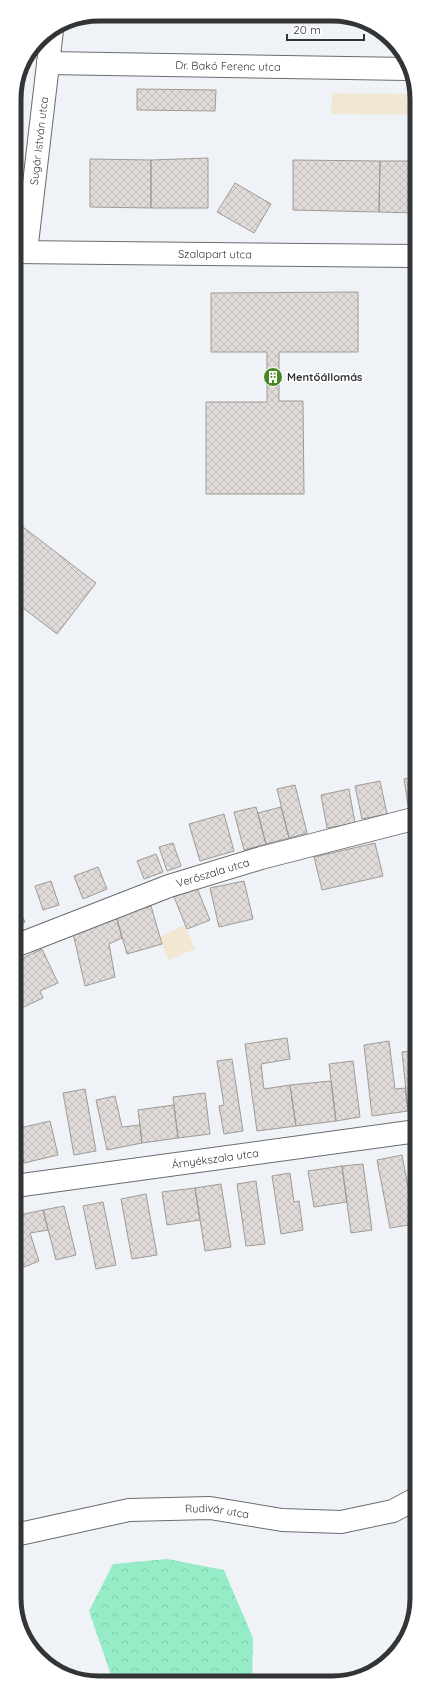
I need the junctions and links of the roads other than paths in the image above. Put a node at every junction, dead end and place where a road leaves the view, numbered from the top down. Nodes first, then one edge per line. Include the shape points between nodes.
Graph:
1 (51, 38) edge
2 (48, 63) junction
3 (404, 69) edge
4 (21, 245) edge
5 (21, 252) edge
6 (410, 256) edge
7 (410, 820) edge
8 (21, 943) edge
9 (410, 1132) edge
10 (21, 1185) edge
11 (410, 1502) edge
12 (21, 1534) edge

1 - 2 street, Sugár István utca
2 - 3 street, Dr. Bakó Ferenc utca
2 - 4 street, Sugár István utca
5 - 6 street, Szalapart utca
7 - 8 street, Verőszala utca via 261,858 169,886
9 - 10 street, Árnyékszala utca
11 - 12 street, Rudivár utca via 393,1511 341,1522 282,1520 210,1508 129,1510

